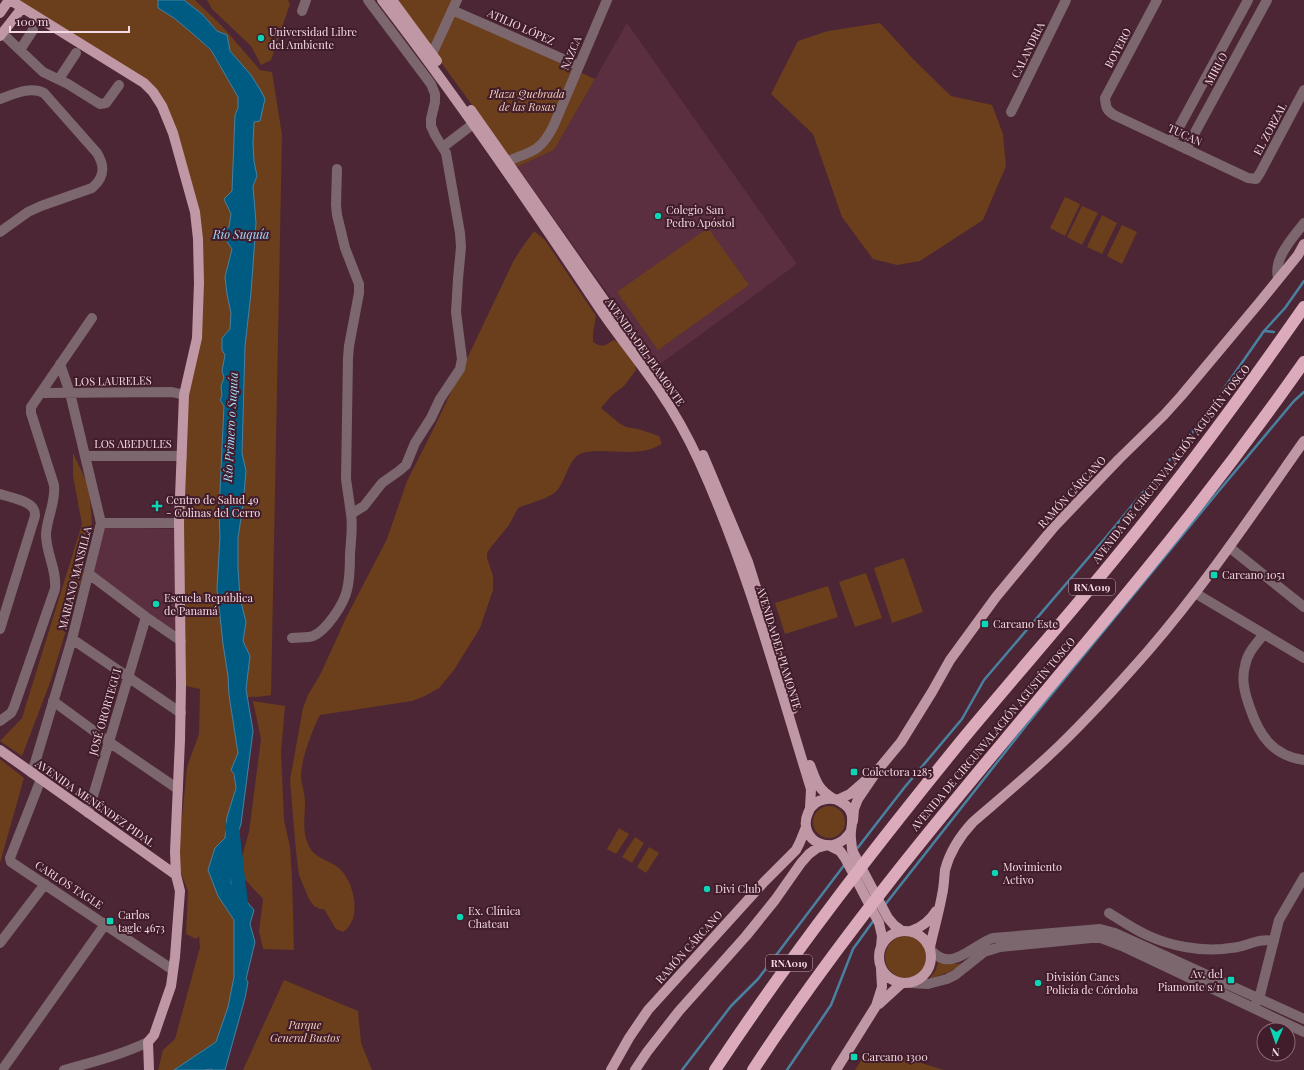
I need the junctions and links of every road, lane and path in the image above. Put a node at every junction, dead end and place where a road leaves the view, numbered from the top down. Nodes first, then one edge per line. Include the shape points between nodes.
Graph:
1 (10, 0) edge
2 (306, 0) edge
3 (368, 0) edge
4 (382, 0) edge
5 (392, 0) edge
6 (457, 0) edge
7 (607, 0) edge
8 (1066, 0) edge
9 (1157, 0) edge
10 (1248, 0) edge
11 (1267, 0) edge
12 (22, 8) junction
13 (452, 10) junction
14 (302, 11) dead end
15 (0, 13) edge
16 (33, 30) dead end
17 (1, 35) edge
18 (20, 50) junction
19 (76, 53) dead end
20 (432, 54) junction
21 (579, 66) junction
22 (59, 79) junction
23 (119, 85) dead end
24 (1304, 90) edge
25 (0, 99) edge
26 (1106, 108) joint
27 (1011, 112) dead end
28 (474, 126) junction
29 (1171, 142) junction
30 (1186, 149) junction
31 (444, 150) junction
32 (508, 161) junction
33 (337, 169) dead end
34 (1256, 179) joint
35 (1304, 223) edge
36 (0, 232) edge
37 (1304, 244) edge
38 (1278, 278) junction
39 (1304, 307) edge
40 (92, 318) dead end
41 (1304, 362) edge
42 (60, 364) junction
43 (42, 393) junction
44 (70, 393) junction
45 (184, 395) junction
46 (1304, 442) edge
47 (85, 456) junction
48 (182, 456) junction
49 (0, 494) edge
50 (352, 514) junction
51 (101, 523) junction
52 (179, 523) junction
53 (1229, 547) junction
54 (89, 574) junction
55 (1195, 593) junction
56 (1304, 608) edge
57 (146, 617) junction
58 (0, 629) edge
59 (1264, 634) junction
60 (292, 638) dead end
61 (72, 639) junction
62 (181, 641) junction
63 (1304, 658) edge
64 (127, 677) junction
65 (53, 701) junction
66 (181, 713) junction
67 (0, 721) edge
68 (109, 742) junction
69 (0, 750) edge
70 (1304, 760) edge
71 (877, 771) junction
72 (32, 773) junction
73 (41, 779) junction
74 (178, 789) junction
75 (836, 800) junction
76 (810, 808) junction
77 (88, 813) junction
78 (852, 826) junction
79 (806, 827) junction
80 (829, 845) junction
81 (176, 875) junction
82 (1304, 877) edge
83 (45, 884) junction
84 (940, 904) junction
85 (1109, 913) dead end
86 (106, 923) junction
87 (907, 931) junction
88 (1274, 941) junction
89 (0, 943) edge
90 (881, 947) junction
91 (930, 948) junction
92 (881, 968) junction
93 (173, 970) junction
94 (906, 983) junction
95 (1259, 999) junction
96 (876, 1006) junction
97 (1254, 1008) junction
98 (1304, 1019) edge
99 (1304, 1032) edge
100 (148, 1042) junction
101 (2, 1070) edge
102 (64, 1070) edge
103 (149, 1070) edge
104 (611, 1070) edge
105 (635, 1070) edge
106 (714, 1070) edge
107 (753, 1070) edge
108 (836, 1070) edge

1 - 12 main road
1 - 15 main road
2 - 14 street
3 - 31 street via 431,84 435,94 432,126
4 - 28 main road, AVENIDA DEL PIAMONTE
5 - 20 main road, AVENIDA DEL PIAMONTE
6 - 13 street
7 - 21 street, NAZCA
8 - 27 street, CALANDRIA
9 - 26 street, BOYERO via 1105,98
10 - 29 street, MIRLO
11 - 30 street, MIRLO
12 - 17 main road
12 - 45 main road via 144,83 162,106 173,133 197,223 197,338
13 - 20 street
13 - 21 street, ATILIO LÓPEZ
16 - 18 street
17 - 18 street
18 - 22 street via 43,72
19 - 22 street
20 - 32 main road, AVENIDA DEL PIAMONTE
21 - 32 street, NAZCA via 541,146
22 - 23 street via 100,104 106,103
24 - 34 street, EL ZORZAL
25 - 36 street via 32,90 44,92 97,153 103,170 99,182 92,188 41,206
26 - 29 street, TUCAN via 1108,112
28 - 31 street
28 - 76 main road, AVENIDA DEL PIAMONTE via 659,390 699,461 736,550 752,600 811,789
29 - 30 street, TUCAN
30 - 34 street, TUCAN via 1248,178
31 - 50 street via 460,233 456,312 462,359 460,369 415,443 406,465 382,483 364,506
32 - 75 main road, AVENIDA DEL PIAMONTE via 667,389 698,444 748,562 816,780 826,794
33 - 50 street via 337,215 345,248 359,284 348,358 346,479
35 - 38 street via 1280,258
37 - 38 main road, RAMÓN CÁRCANO
38 - 71 main road, RAMÓN CÁRCANO via 1182,395 1054,527 996,597 950,660 901,742
39 - 106 highway, AVENIDA DE CIRCUNVALACIÓN AGUSTÍN TOSCO / RNA019 via 1222,422 1148,518 959,744 863,864 793,957
40 - 42 street
41 - 107 highway, AVENIDA DE CIRCUNVALACIÓN AGUSTÍN TOSCO / RNA019 via 1208,493 884,887
42 - 43 street
42 - 44 street, MARIANO MANSILLA
43 - 44 street, LOS LAURELES
43 - 67 street via 31,407 31,413 54,485 46,534 48,554 55,574 55,589 14,707 11,713
44 - 45 street, LOS LAURELES via 172,392
44 - 47 street, MARIANO MANSILLA
45 - 48 main road
46 - 53 main road
47 - 48 street, LOS ABEDULES
47 - 51 street, MARIANO MANSILLA
48 - 52 main road
49 - 58 street via 25,502 35,510 35,516
50 - 60 street via 349,575 344,600 320,632 313,636
51 - 52 street
51 - 54 street, MARIANO MANSILLA
52 - 62 main road
53 - 55 main road
53 - 56 street
54 - 57 street
54 - 61 street, MARIANO MANSILLA
55 - 59 street
55 - 84 main road via 1149,649 1059,746 973,822 961,836 948,859
57 - 62 street
57 - 64 street, JOSÉ ORORTEGUI
59 - 63 street
59 - 70 street via 1252,649 1245,664 1243,678 1248,703 1254,720 1266,740 1280,752
61 - 64 street
61 - 65 street, MARIANO MANSILLA
62 - 66 main road
64 - 66 street
64 - 68 street, JOSÉ ORORTEGUI
65 - 68 street
65 - 72 street, MARIANO MANSILLA
66 - 74 main road
68 - 74 street
68 - 77 street, JOSÉ ORORTEGUI
69 - 72 main road, AVENIDA MENÉNDEZ PIDAL
71 - 75 main road, RAMÓN CÁRCANO via 850,794
71 - 78 main road, RAMÓN CÁRCANO via 858,799
72 - 73 main road, AVENIDA MENÉNDEZ PIDAL
73 - 77 main road, AVENIDA MENÉNDEZ PIDAL
73 - 83 street, CARLOS TAGLE via 10,858 11,862
74 - 81 main road
75 - 76 main road via 821,800
75 - 78 main road via 848,808
76 - 79 main road
77 - 81 main road, AVENIDA MENÉNDEZ PIDAL
78 - 80 main road via 843,841
78 - 87 main road via 852,850 888,918 894,925
79 - 80 main road via 816,842
79 - 104 main road, RAMÓN CÁRCANO via 796,850 648,1010
80 - 90 main road via 840,851 845,858 879,923
80 - 105 main road via 817,848 805,858 775,900 679,1011
81 - 93 main road via 180,891
82 - 88 street via 1282,914
83 - 86 street, CARLOS TAGLE
83 - 89 street
84 - 87 main road via 927,922 918,929
84 - 91 main road
85 - 88 street via 1148,936 1186,947 1221,949 1263,940
86 - 93 street, CARLOS TAGLE
86 - 101 street
87 - 90 main road via 896,932 884,941
87 - 91 main road via 923,937
88 - 95 street
90 - 92 main road
91 - 94 main road via 932,958 928,972 917,981
91 - 95 street via 936,956 948,960 961,956 984,940 993,938 1100,929 1115,933
92 - 94 main road via 889,978
92 - 96 main road via 882,987
93 - 100 main road via 165,1006 154,1035
94 - 96 main road
94 - 97 street via 928,984 947,979 984,952 1000,946 1096,938 1122,946
95 - 97 street
95 - 98 street
96 - 108 main road
97 - 99 street
100 - 102 street via 111,1057
100 - 103 main road

